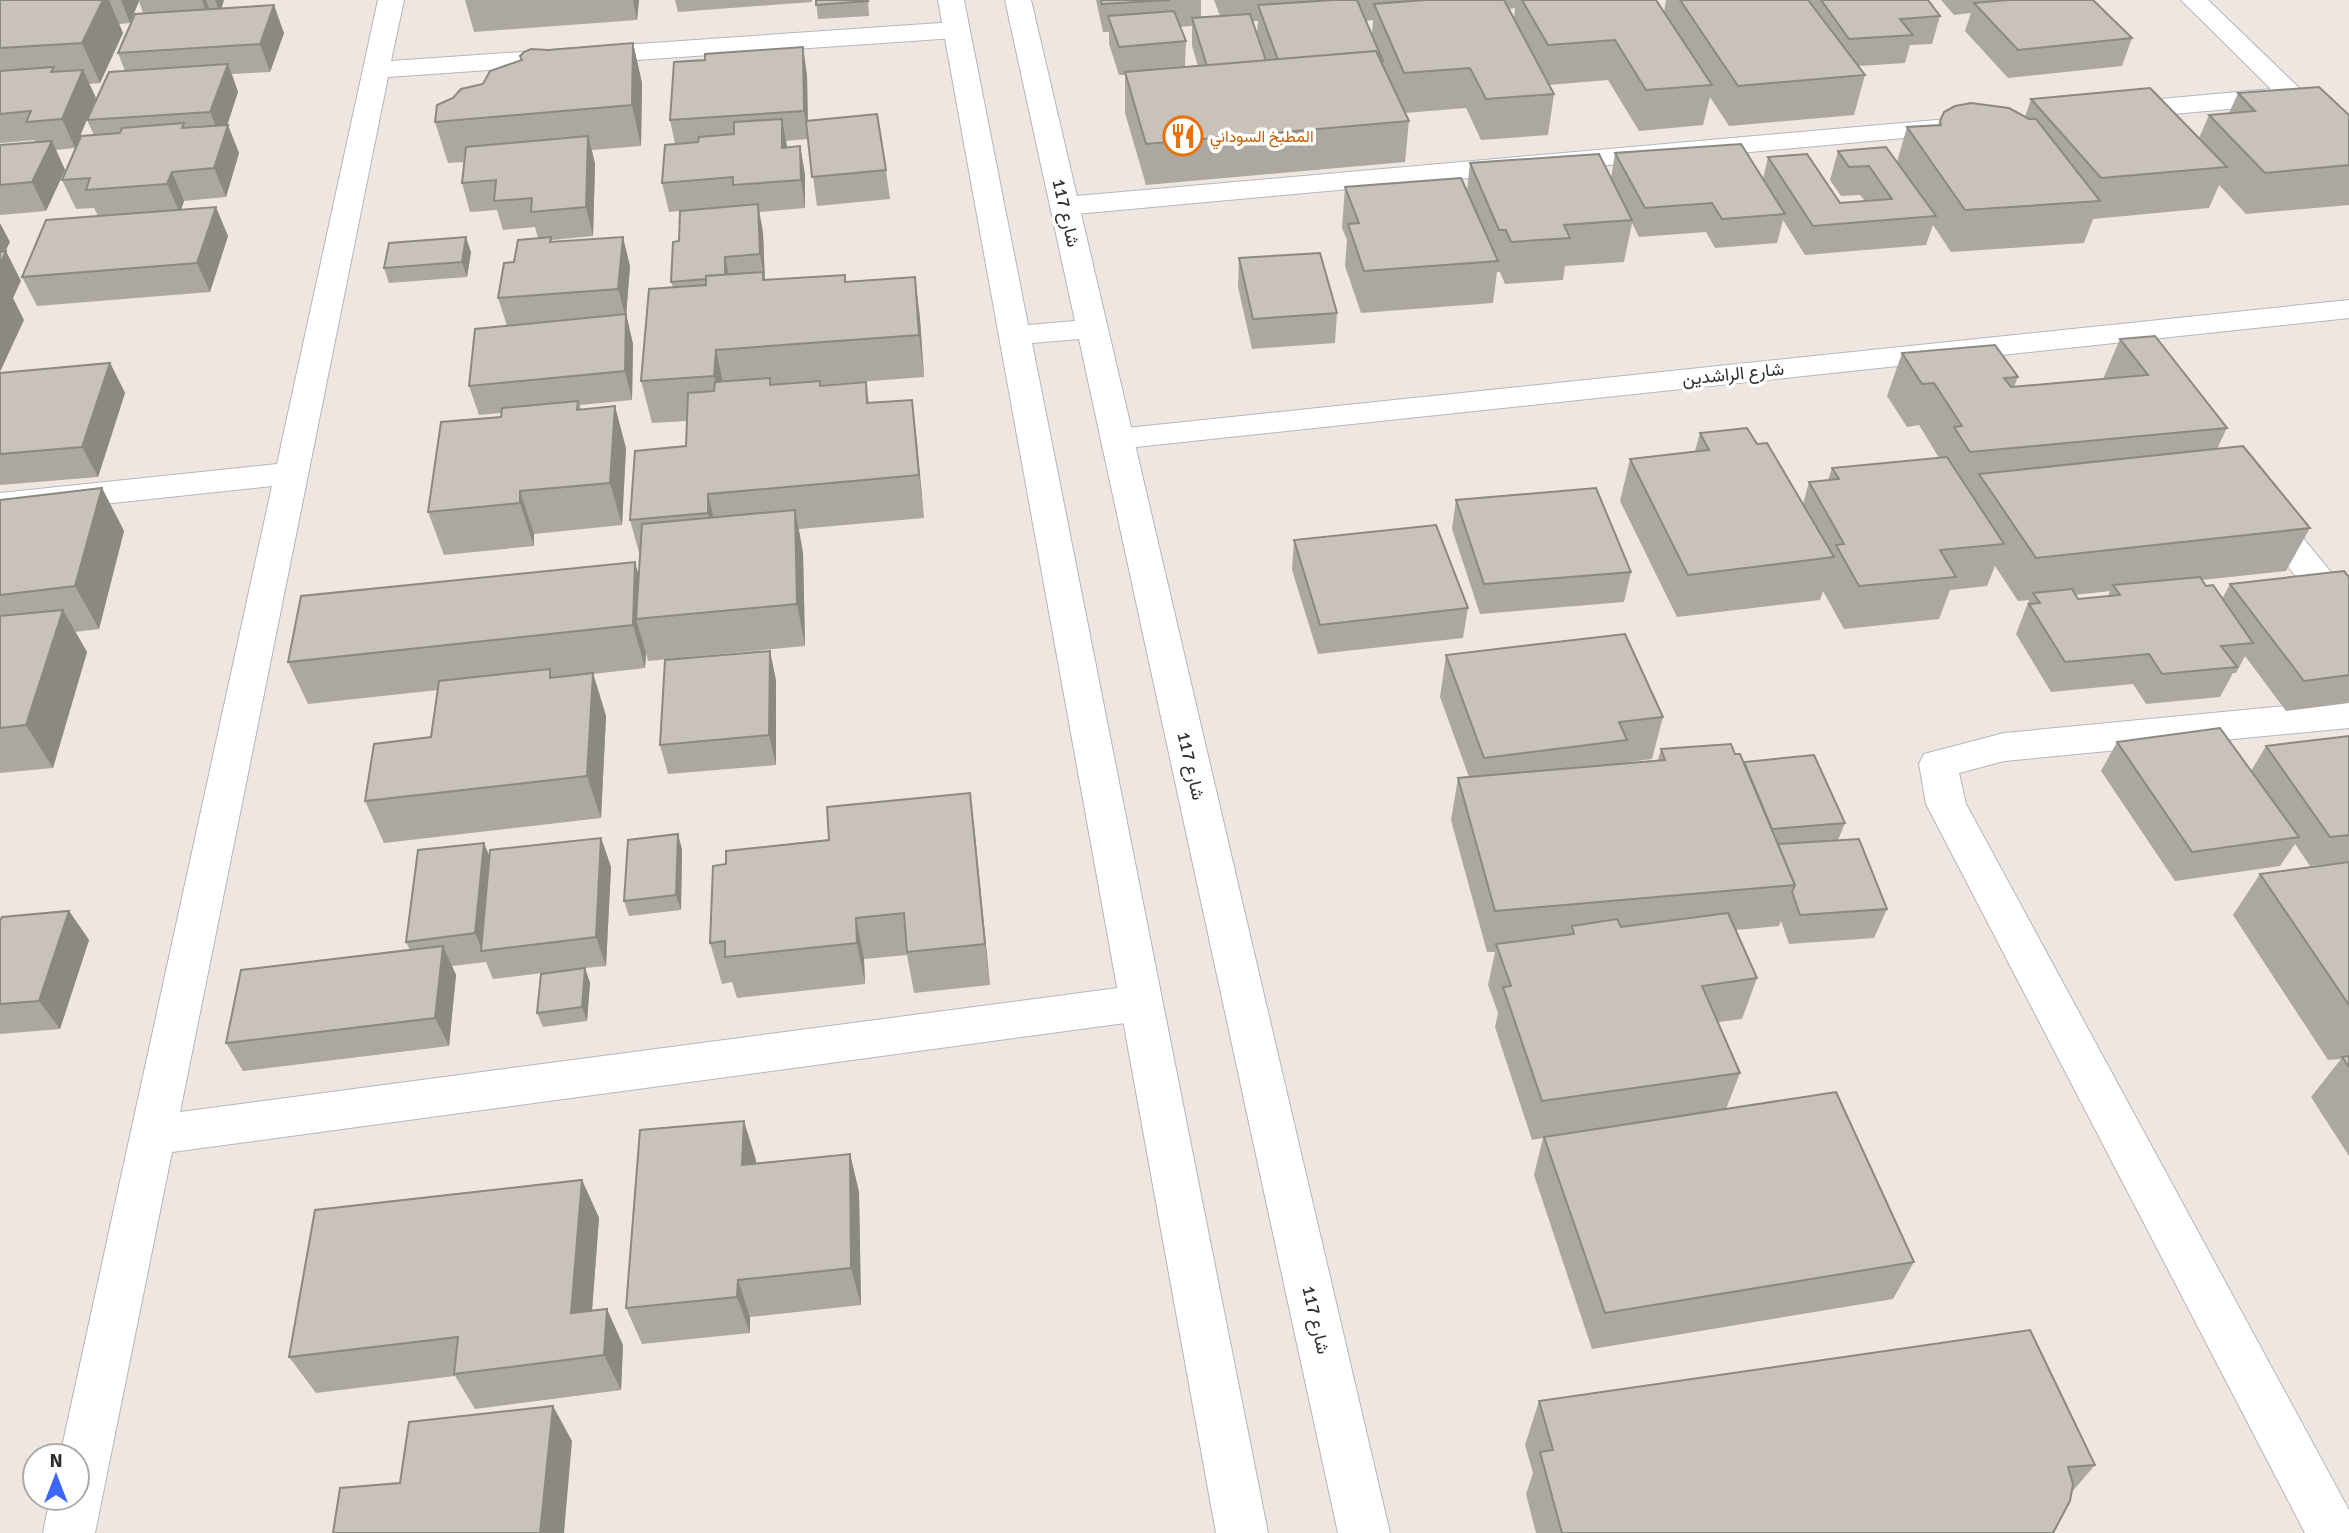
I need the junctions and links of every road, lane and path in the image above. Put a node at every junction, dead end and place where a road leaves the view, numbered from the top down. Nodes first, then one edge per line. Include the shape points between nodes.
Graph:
1 (391, 0) edge
2 (1018, 0) edge
3 (2194, 0) edge
4 (953, 15) edge
5 (377, 70) junction
6 (2292, 96) junction
7 (2097, 113) edge
8 (1985, 123) edge
9 (2349, 151) edge
10 (1065, 206) junction
11 (2349, 309) edge
12 (1093, 329) junction
13 (2121, 334) junction
14 (1013, 335) junction
15 (2146, 365) edge
16 (1117, 439) junction
17 (292, 473) junction
18 (2248, 491) edge
19 (0, 504) edge
20 (2349, 618) edge
21 (2349, 714) edge
22 (1140, 1003) junction
23 (153, 1135) junction
24 (89, 1442) edge
25 (74, 1512) edge
26 (69, 1533) edge
27 (1242, 1533) edge
28 (1364, 1533) edge
29 (2333, 1533) edge

1 - 5 street
2 - 10 street, شارع 117
3 - 6 street
4 - 5 street
4 - 14 street
5 - 17 street
6 - 7 street
6 - 9 street
8 - 10 street
10 - 12 street, شارع 117
11 - 13 street, شارع الراشدين
12 - 14 street
12 - 16 street, شارع 117
13 - 15 street
13 - 16 street, شارع الراشدين
14 - 22 street
16 - 28 street, شارع 117
17 - 19 street
17 - 23 street
18 - 20 street
21 - 29 street via 2004,747 1938,764 1946,804
22 - 23 street
22 - 27 street
23 - 24 street
25 - 26 street

